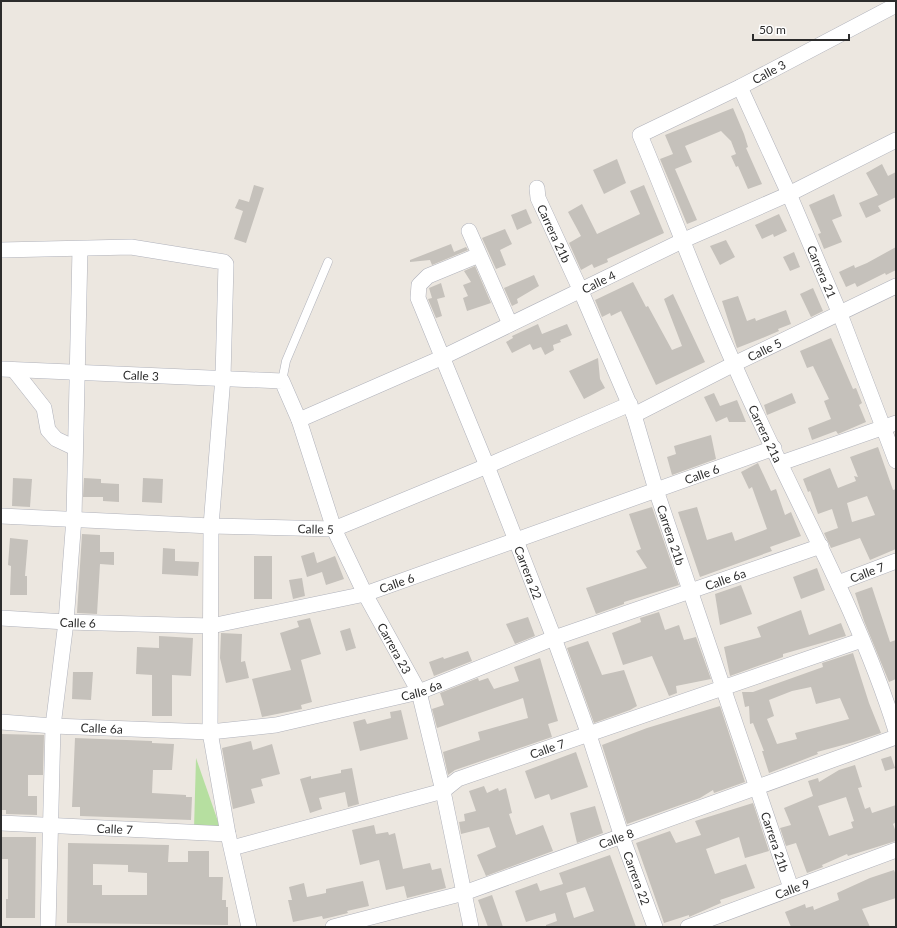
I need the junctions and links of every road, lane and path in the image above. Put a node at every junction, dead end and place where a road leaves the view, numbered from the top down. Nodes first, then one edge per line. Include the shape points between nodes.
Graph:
1 (896, 5) edge
2 (740, 87) junction
3 (640, 134) joint
4 (896, 140) edge
5 (537, 188) dead end
6 (789, 194) junction
7 (469, 231) dead end
8 (684, 240) junction
9 (80, 249) junction
10 (1, 250) edge
11 (479, 255) junction
12 (328, 262) dead end
13 (896, 286) edge
14 (580, 289) junction
15 (840, 314) junction
16 (510, 324) junction
17 (441, 358) junction
18 (734, 364) junction
19 (8, 370) edge
20 (77, 372) junction
21 (223, 377) junction
22 (282, 381) junction
23 (632, 409) junction
24 (299, 420) junction
25 (889, 426) edge
26 (75, 448) junction
27 (774, 448) junction
28 (896, 461) edge
29 (781, 463) junction
30 (487, 466) junction
31 (656, 490) junction
32 (1, 516) edge
33 (74, 518) junction
34 (211, 526) junction
35 (334, 529) junction
36 (516, 540) junction
37 (821, 546) junction
38 (896, 561) edge
39 (838, 583) junction
40 (690, 591) junction
41 (365, 594) junction
42 (1, 618) edge
43 (66, 622) junction
44 (211, 626) junction
45 (554, 638) junction
46 (862, 640) junction
47 (723, 686) junction
48 (419, 692) junction
49 (891, 697) edge
50 (1, 722) edge
51 (54, 726) junction
52 (896, 731) edge
53 (210, 732) junction
54 (589, 735) junction
55 (896, 737) edge
56 (758, 787) junction
57 (443, 791) junction
58 (1, 823) edge
59 (51, 825) junction
60 (622, 837) junction
61 (230, 841) junction
62 (896, 850) edge
63 (791, 888) junction
64 (464, 894) junction
65 (48, 927) edge
66 (249, 927) edge
67 (333, 927) edge
68 (472, 927) edge
69 (655, 927) edge
70 (688, 927) edge

1 - 2 street, Calle 3
2 - 3 street, Calle 3
2 - 6 street, Carrera 21
3 - 8 street, Carrera 21a
4 - 6 street, Calle 4
5 - 14 street, Carrera 21b via 538,198
6 - 8 street, Calle 4
6 - 15 street, Carrera 21
7 - 11 street
8 - 14 street, Calle 4
8 - 18 street, Carrera 21a
9 - 10 street
9 - 20 street
9 - 21 street via 131,247 224,262 226,268
11 - 16 street
11 - 17 street, Carrera 22 via 428,276 420,285 418,298
12 - 22 lane via 286,361
13 - 15 street, Calle 5
14 - 16 street, Calle 4
14 - 23 street, Carrera 21b
15 - 18 street, Calle 5
15 - 25 street, Carrera 21
16 - 17 street, Calle 4
17 - 24 street, Calle 4
17 - 30 street, Carrera 22
18 - 23 street, Calle 5
18 - 27 street, Carrera 21a
19 - 20 street, Calle 3
19 - 26 street via 44,408 48,430 56,439
20 - 21 street, Calle 3
20 - 26 street
21 - 22 street, Calle 3
21 - 34 street
22 - 24 street, Carrera 23
23 - 30 street, Calle 5
23 - 31 street, Carrera 21b
24 - 35 street, Carrera 23
25 - 28 street, Carrera 21
25 - 29 street
26 - 33 street
27 - 29 street, Carrera 21a
27 - 31 street, Calle 6
29 - 37 street, Carrera 21a
30 - 35 street, Calle 5
30 - 36 street, Carrera 22
31 - 36 street, Calle 6
31 - 40 street, Carrera 21b
32 - 33 street, Calle 5
33 - 34 street, Calle 5
33 - 43 street
34 - 35 street, Calle 5
34 - 44 street
35 - 41 street, Carrera 23
36 - 41 street, Calle 6
36 - 45 street, Carrera 22
37 - 39 street, Carrera 21a
37 - 40 street, Calle 6a
38 - 39 street, Calle 7
39 - 46 street, Carrera 21a
40 - 45 street, Calle 6a
40 - 47 street, Carrera 21b
41 - 44 street, Calle 6
41 - 48 street, Carrera 23
42 - 43 street, Calle 6
43 - 44 street, Calle 6
43 - 51 street
44 - 53 street
45 - 48 street, Calle 6a
45 - 54 street, Carrera 22
46 - 47 street, Calle 7
46 - 49 street, Carrera 21a
47 - 54 street, Calle 7
47 - 56 street, Carrera 21b
48 - 53 street, Calle 6a via 276,725
48 - 57 street, Carrera 23
49 - 52 street, Carrera 21a
50 - 51 street, Calle 6a
51 - 53 street, Calle 6a
51 - 59 street
53 - 61 street
54 - 57 street, Calle 7 via 458,779
54 - 60 street, Carrera 22
55 - 56 street, Calle 8
56 - 60 street, Calle 8
56 - 63 street, Carrera 21b
57 - 61 street, Calle 7
57 - 64 street, Carrera 23
58 - 59 street, Calle 7
59 - 61 street, Calle 7
59 - 65 street
60 - 64 street, Calle 8
60 - 69 street, Carrera 22
61 - 66 street
62 - 63 street, Calle 9
63 - 70 street, Calle 9
64 - 67 street, Calle 8
64 - 68 street, Carrera 23

